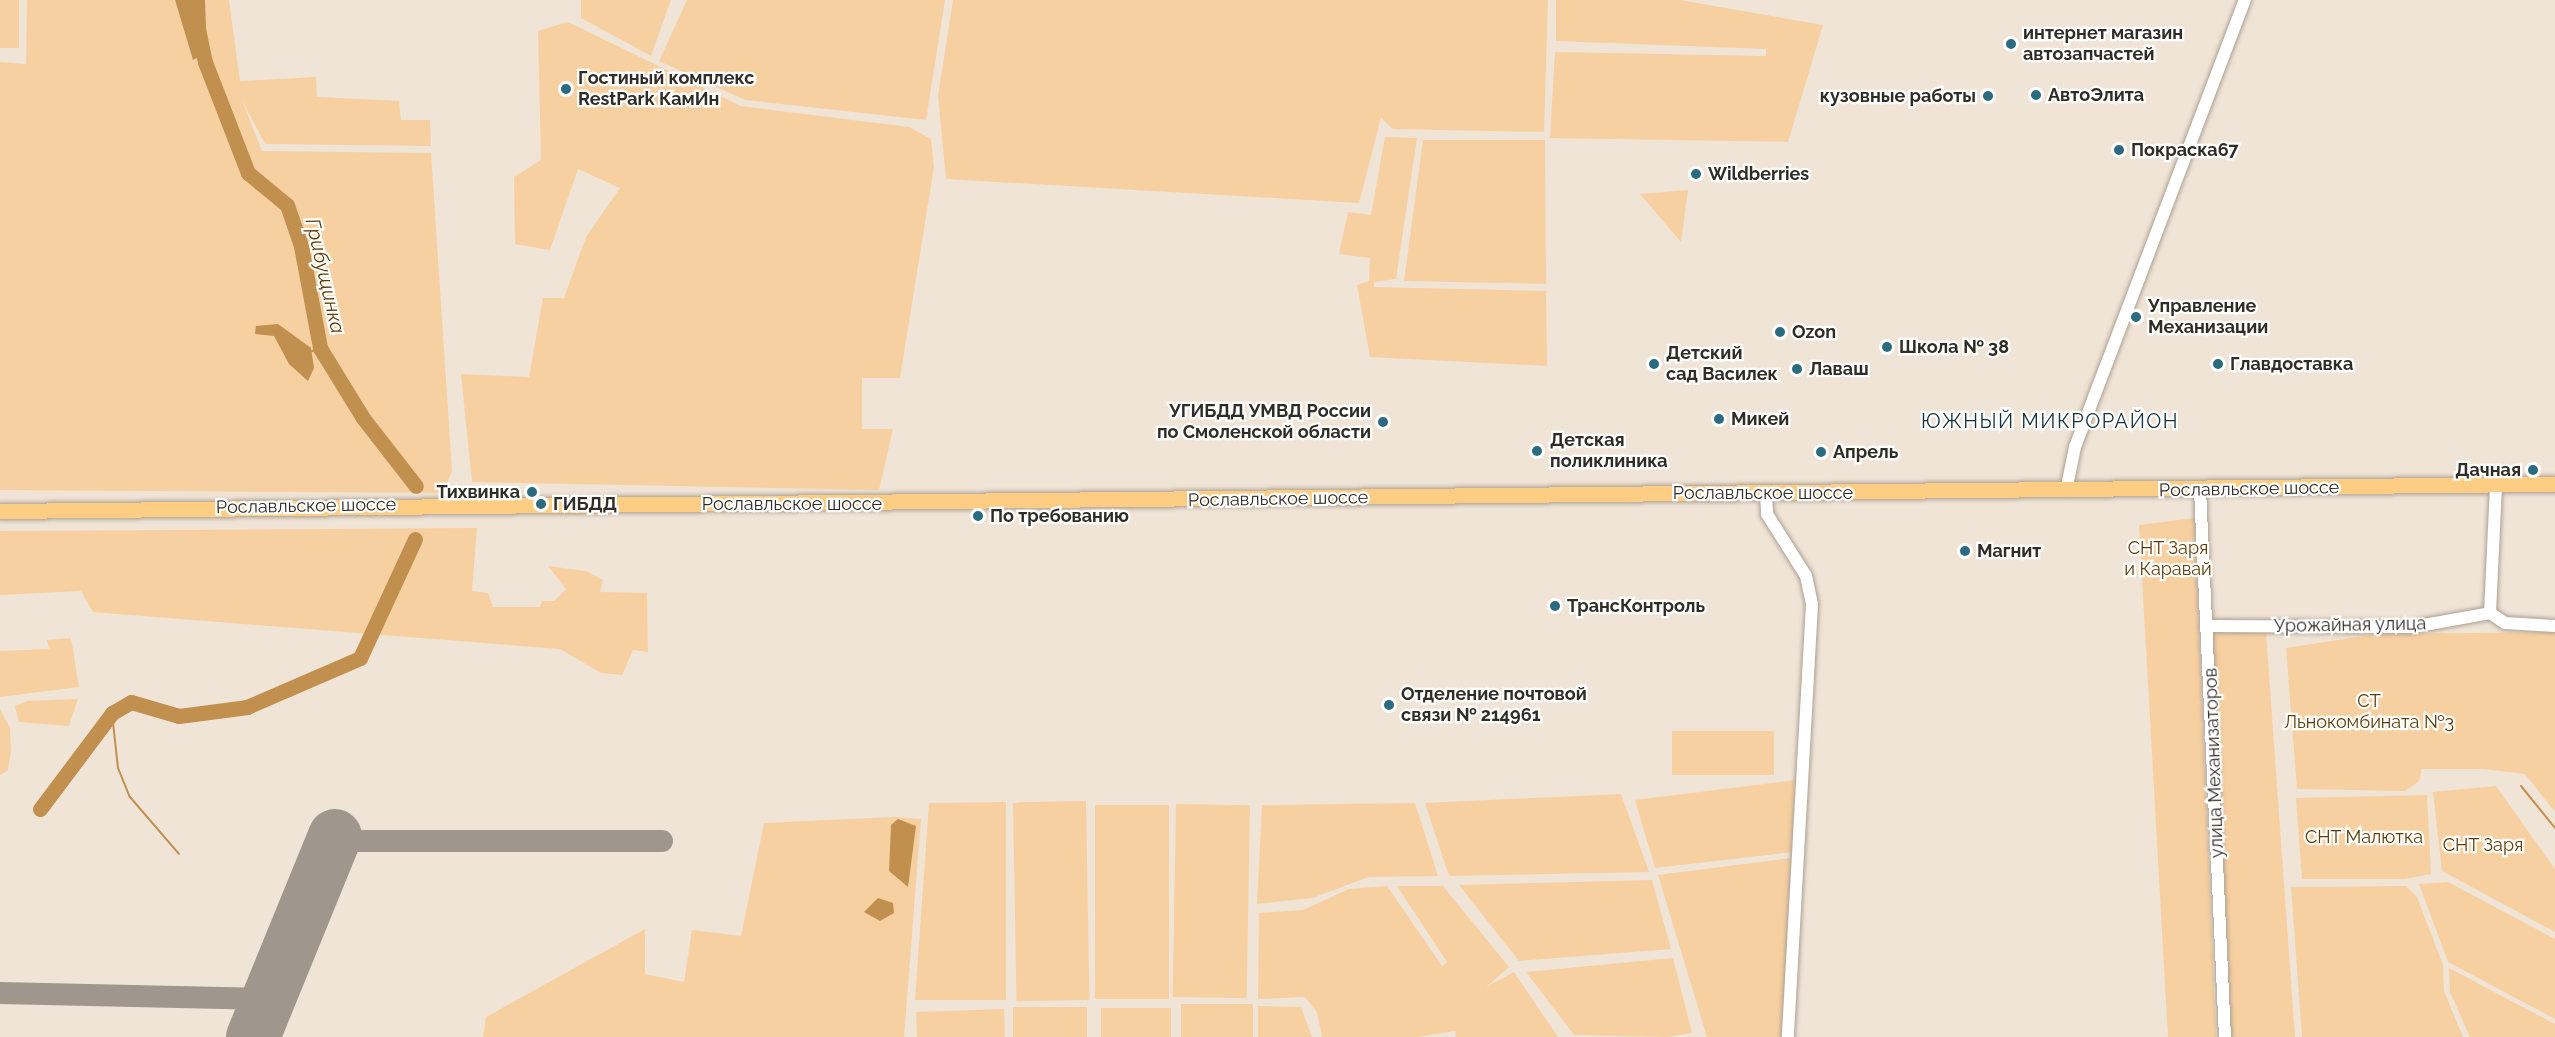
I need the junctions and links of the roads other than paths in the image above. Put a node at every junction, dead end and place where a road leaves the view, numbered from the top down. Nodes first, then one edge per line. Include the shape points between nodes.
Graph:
1 (2245, 0) edge
2 (2555, 484) edge
3 (2496, 486) junction
4 (2200, 489) junction
5 (2066, 491) junction
6 (1766, 493) junction
7 (0, 511) edge
8 (2490, 613) junction
9 (2209, 626) junction
10 (2555, 626) edge
11 (1788, 1037) edge
12 (2225, 1037) edge

1 - 5 street via 2075,447
2 - 3 main road, Рославльское шоссе
3 - 4 main road, Рославльское шоссе
3 - 8 street
4 - 5 main road, Рославльское шоссе
4 - 9 street, улица Механизаторов
5 - 6 main road, Рославльское шоссе
6 - 7 main road, Рославльское шоссе
6 - 11 street via 1767,513 1806,576 1812,604
8 - 9 street, Урожайная улица via 2413,627
8 - 10 street via 2505,622
9 - 12 street, улица Механизаторов

